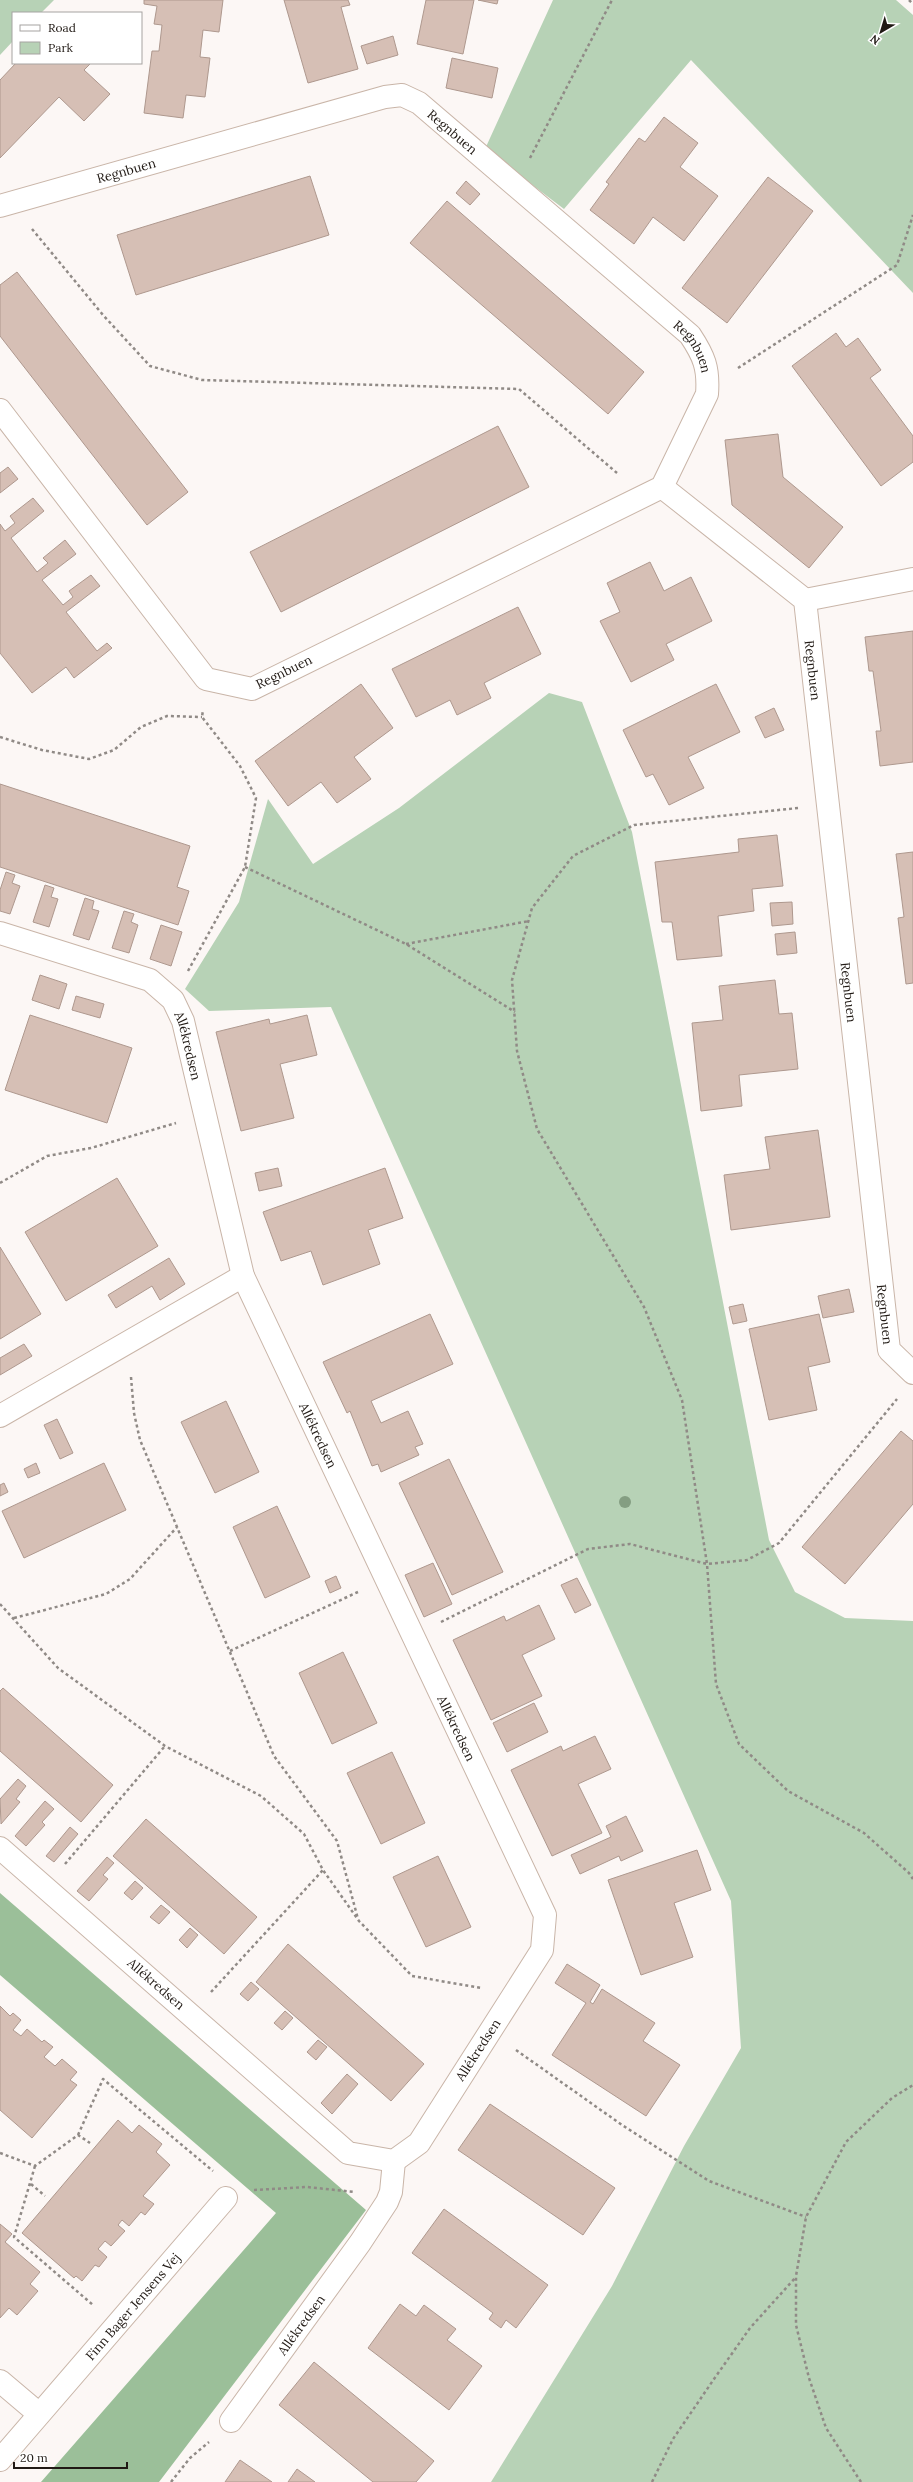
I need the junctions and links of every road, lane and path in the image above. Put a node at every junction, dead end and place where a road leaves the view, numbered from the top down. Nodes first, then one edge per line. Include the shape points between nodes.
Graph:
1 (612, 0) edge
2 (909, 0) edge
3 (913, 4) edge
4 (516, 186) junction
5 (5, 204) edge
6 (913, 215) edge
7 (708, 378) junction
8 (0, 410) edge
9 (653, 491) junction
10 (913, 579) edge
11 (804, 600) junction
12 (206, 679) junction
13 (202, 717) junction
14 (0, 737) edge
15 (826, 806) junction
16 (244, 867) junction
17 (529, 921) junction
18 (0, 933) edge
19 (406, 944) junction
20 (173, 1000) junction
21 (515, 1012) junction
22 (206, 1119) junction
23 (0, 1183) edge
24 (243, 1276) junction
25 (123, 1345) junction
26 (913, 1373) edge
27 (898, 1398) dead end
28 (0, 1416) edge
29 (177, 1527) junction
30 (707, 1564) junction
31 (385, 1579) junction
32 (0, 1604) edge
33 (14, 1618) junction
34 (411, 1636) junction
35 (230, 1651) junction
36 (165, 1746) junction
37 (0, 1848) edge
38 (323, 1870) junction
39 (913, 1879) edge
40 (45, 1887) junction
41 (359, 1921) junction
42 (514, 1993) junction
43 (191, 2015) junction
44 (490, 2031) junction
45 (913, 2085) edge
46 (78, 2135) junction
47 (90, 2143) dead end
48 (0, 2153) edge
49 (394, 2161) junction
50 (35, 2166) junction
51 (31, 2184) junction
52 (391, 2192) junction
53 (230, 2194) junction
54 (45, 2196) dead end
55 (806, 2217) junction
56 (796, 2276) junction
57 (116, 2324) junction
58 (0, 2381) edge
59 (39, 2414) junction
60 (231, 2421) joint
61 (0, 2460) edge
62 (171, 2482) edge
63 (652, 2482) edge
64 (860, 2482) edge

1 - 4 path
2 - 3 path
4 - 5 street, Regnbuen via 419,103 402,95 385,97
4 - 7 street, Regnbuen via 690,335 703,356
5 - 9 path via 150,366 202,380 519,389
6 - 7 path via 897,265 726,376
7 - 9 street, Regnbuen via 707,394
8 - 12 street
9 - 11 street
9 - 12 street, Regnbuen via 252,688
10 - 11 street
11 - 15 street, Regnbuen
12 - 13 path
13 - 14 path via 167,716 141,727 114,750 89,759 42,750
13 - 16 path via 240,766 256,798
15 - 17 path via 634,825 573,856 532,908
15 - 26 street, Regnbuen via 889,1350
16 - 19 path
16 - 20 path
17 - 19 path
17 - 21 path via 512,980
18 - 20 street, Allékredsen via 150,980
19 - 21 path
20 - 22 street, Allékredsen via 182,1021
21 - 30 path via 518,1051 537,1129 644,1307 682,1400
22 - 23 path via 167,1124 91,1148 47,1156
22 - 24 street, Allékredsen
24 - 25 street
24 - 31 street, Allékredsen
25 - 28 street
25 - 29 path via 132,1380 134,1413 140,1440
27 - 30 path via 779,1543 747,1560
29 - 33 path via 130,1579 106,1594
29 - 35 path
30 - 34 path via 630,1544 588,1549
30 - 39 path via 716,1684 739,1744 788,1791 864,1833 910,1873
31 - 34 street, Allékredsen
31 - 35 path
32 - 33 path
33 - 36 path via 58,1668
34 - 42 street, Allékredsen via 545,1915 542,1950
35 - 41 path via 274,1756 337,1840
36 - 38 path via 261,1796 304,1834
36 - 40 path
37 - 40 street, Allékredsen
38 - 41 path
38 - 43 path
40 - 43 street, Allékredsen
41 - 42 path via 412,1976
42 - 44 street, Allékredsen
43 - 49 street, Allékredsen via 348,2153
44 - 49 street, Allékredsen via 419,2143
44 - 55 path via 622,2125 709,2181
45 - 55 path via 892,2098 846,2142
46 - 47 path
46 - 50 path
46 - 53 path via 103,2079
48 - 50 path
49 - 52 street, Allékredsen
50 - 51 path
51 - 54 path
51 - 57 path via 14,2236
52 - 53 path via 356,2192 307,2187
52 - 60 street, Allékredsen via 360,2243
53 - 57 street, Finn Bager Jensens Vej
55 - 56 path
56 - 63 path via 750,2328 714,2379 673,2439
56 - 64 path via 796,2325 809,2378 826,2428
57 - 59 street, Finn Bager Jensens Vej
58 - 59 street
59 - 61 street, Finn Bager Jensens Vej
60 - 62 path via 190,2458

